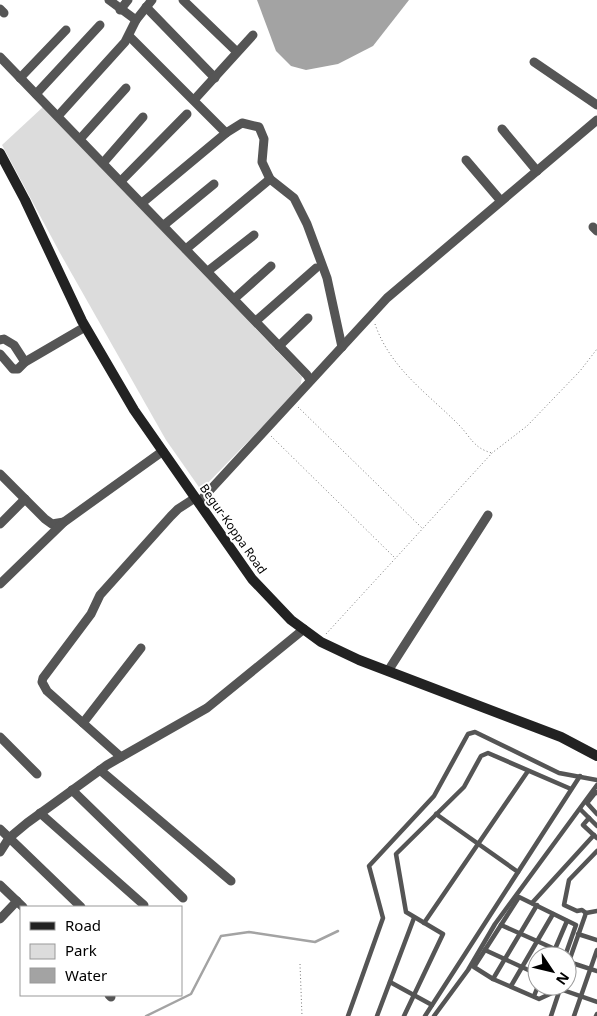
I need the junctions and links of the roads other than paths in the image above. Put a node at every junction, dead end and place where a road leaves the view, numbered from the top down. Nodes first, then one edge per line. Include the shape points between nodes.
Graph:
1 (109, 0) edge
2 (128, 0) edge
3 (183, 0) edge
4 (149, 3) edge
5 (120, 10) junction
6 (136, 20) junction
7 (100, 25) dead end
8 (66, 30) dead end
9 (253, 35) dead end
10 (129, 36) junction
11 (237, 52) junction
12 (0, 57) edge
13 (534, 62) dead end
14 (20, 78) junction
15 (215, 78) junction
16 (126, 88) dead end
17 (36, 94) junction
18 (194, 100) junction
19 (597, 105) edge
20 (187, 114) dead end
21 (58, 116) junction
22 (143, 117) dead end
23 (597, 120) edge
24 (502, 129) dead end
25 (226, 134) junction
26 (80, 139) junction
27 (0, 153) edge
28 (466, 160) dead end
29 (103, 163) junction
30 (537, 171) junction
31 (270, 180) junction
32 (121, 181) junction
33 (214, 184) dead end
34 (502, 201) junction
35 (142, 203) junction
36 (164, 226) junction
37 (254, 235) dead end
38 (186, 249) junction
39 (270, 266) dead end
40 (316, 268) dead end
41 (208, 271) junction
42 (234, 299) junction
43 (308, 318) dead end
44 (256, 321) junction
45 (85, 326) junction
46 (0, 340) edge
47 (279, 346) junction
48 (342, 347) junction
49 (0, 354) edge
50 (26, 362) junction
51 (310, 380) junction
52 (163, 451) junction
53 (0, 474) edge
54 (25, 499) junction
55 (197, 500) junction
56 (488, 515) dead end
57 (64, 522) junction
58 (0, 524) edge
59 (0, 584) edge
60 (304, 629) junction
61 (141, 648) dead end
62 (388, 671) junction
63 (83, 723) junction
64 (0, 737) edge
65 (597, 756) edge
66 (121, 757) junction
67 (100, 770) junction
68 (528, 771) junction
69 (37, 774) dead end
70 (580, 776) junction
71 (591, 778) junction
72 (597, 780) edge
73 (597, 784) edge
74 (571, 789) junction
75 (72, 790) junction
76 (597, 793) edge
77 (580, 808) junction
78 (40, 813) junction
79 (436, 814) junction
80 (597, 814) edge
81 (589, 818) junction
82 (597, 826) edge
83 (0, 829) edge
84 (596, 836) edge
85 (9, 838) junction
86 (478, 844) junction
87 (597, 851) edge
88 (0, 852) edge
89 (518, 872) junction
90 (231, 881) dead end
91 (0, 885) edge
92 (183, 898) dead end
93 (20, 904) edge
94 (534, 904) junction
95 (144, 905) dead end
96 (80, 906) edge
97 (597, 911) edge
98 (586, 913) junction
99 (552, 914) junction
100 (414, 918) junction
101 (0, 919) edge
102 (567, 921) junction
103 (424, 923) junction
104 (501, 925) junction
105 (519, 934) junction
106 (578, 934) junction
107 (597, 940) edge
108 (536, 942) junction
109 (545, 946) edge
110 (556, 946) edge
111 (568, 946) edge
112 (574, 946) edge
113 (485, 950) junction
114 (597, 950) edge
115 (505, 959) junction
116 (577, 966) edge
117 (522, 968) junction
118 (590, 969) junction
119 (527, 970) edge
120 (597, 971) edge
121 (493, 979) junction
122 (390, 982) junction
123 (511, 986) junction
124 (527, 993) edge
125 (414, 995) junction
126 (577, 995) edge
127 (534, 996) edge
128 (546, 996) edge
129 (557, 996) edge
130 (581, 997) junction
131 (597, 1002) edge
132 (432, 1005) junction
133 (348, 1016) edge
134 (376, 1016) edge
135 (404, 1016) edge
136 (425, 1016) edge
137 (434, 1016) edge
138 (550, 1016) edge
139 (574, 1016) edge

1 - 5 street
2 - 5 street
3 - 11 street
4 - 6 street
4 - 15 street
5 - 6 street
6 - 10 street
7 - 17 street
8 - 14 street
9 - 11 street
10 - 18 street
10 - 21 street
11 - 15 street
12 - 14 street
13 - 19 street
14 - 17 street
15 - 18 street
16 - 26 street
17 - 21 street
18 - 25 street
20 - 32 street
21 - 26 street
22 - 29 street
23 - 30 street
24 - 30 street
25 - 31 street via 242,123 259,127 264,139 262,162
25 - 35 street
26 - 29 street
27 - 45 main road, Begur-Koppa Road
28 - 34 street
29 - 32 street
30 - 34 street
31 - 38 street
31 - 48 street via 294,198 307,224 327,278
32 - 35 street
33 - 36 street
34 - 48 street via 387,298
35 - 36 street
36 - 38 street
37 - 41 street
38 - 41 street
39 - 42 street
40 - 44 street
41 - 42 street
42 - 44 street
43 - 47 street
44 - 47 street
45 - 50 street
45 - 52 main road, Begur-Koppa Road via 134,410
46 - 50 street via 8,340 14,345
47 - 51 street
48 - 51 street
49 - 50 street via 13,369
51 - 55 street
52 - 55 main road, Begur-Koppa Road
52 - 57 street
53 - 54 street
54 - 57 street via 52,524
54 - 58 street
55 - 60 main road, Begur-Koppa Road via 252,579 291,620
55 - 63 street via 170,516 100,595 91,614 42,678 47,691
56 - 62 street
57 - 59 street
60 - 62 main road, Begur-Koppa Road via 321,642
60 - 66 street via 207,708
61 - 63 street
62 - 65 main road, Begur-Koppa Road via 561,737
63 - 66 street
64 - 69 street
66 - 67 street
67 - 75 street
67 - 90 street
68 - 74 lane
68 - 79 lane via 488,753 481,756 464,787
68 - 86 lane
70 - 71 lane
70 - 74 lane
70 - 133 lane via 559,774 475,732 468,734 434,796 368,866 383,918
71 - 72 lane
71 - 73 lane
73 - 77 lane
74 - 89 lane
75 - 78 street
75 - 92 street
76 - 80 lane via 587,803
77 - 81 lane
77 - 137 lane
78 - 85 street
78 - 95 street
79 - 86 lane
79 - 100 lane via 396,854 406,912
81 - 82 lane
81 - 84 lane via 583,825
83 - 85 street
84 - 94 lane
85 - 88 street
85 - 96 street
86 - 89 lane
86 - 103 lane
87 - 98 lane via 569,880 564,905
89 - 132 lane
91 - 93 street
93 - 101 street
94 - 99 lane
94 - 104 lane via 519,897
94 - 105 lane
97 - 98 lane
98 - 106 lane
99 - 102 lane
99 - 108 lane
100 - 103 lane
100 - 122 lane
102 - 110 lane
102 - 111 lane via 576,926
103 - 125 lane via 443,934
104 - 105 lane
104 - 113 lane
105 - 108 lane
105 - 115 lane
106 - 107 lane
106 - 112 lane
108 - 109 lane
108 - 117 lane
113 - 115 lane
113 - 121 lane via 474,967
114 - 118 lane
115 - 117 lane
115 - 121 lane
116 - 118 lane
117 - 119 lane
117 - 123 lane
118 - 120 lane
118 - 130 lane
121 - 123 lane
122 - 125 lane
122 - 134 lane
123 - 124 lane
125 - 132 lane
125 - 135 lane
126 - 130 lane
127 - 128 lane via 539,999
129 - 138 lane
130 - 131 lane
130 - 139 lane
132 - 136 lane

